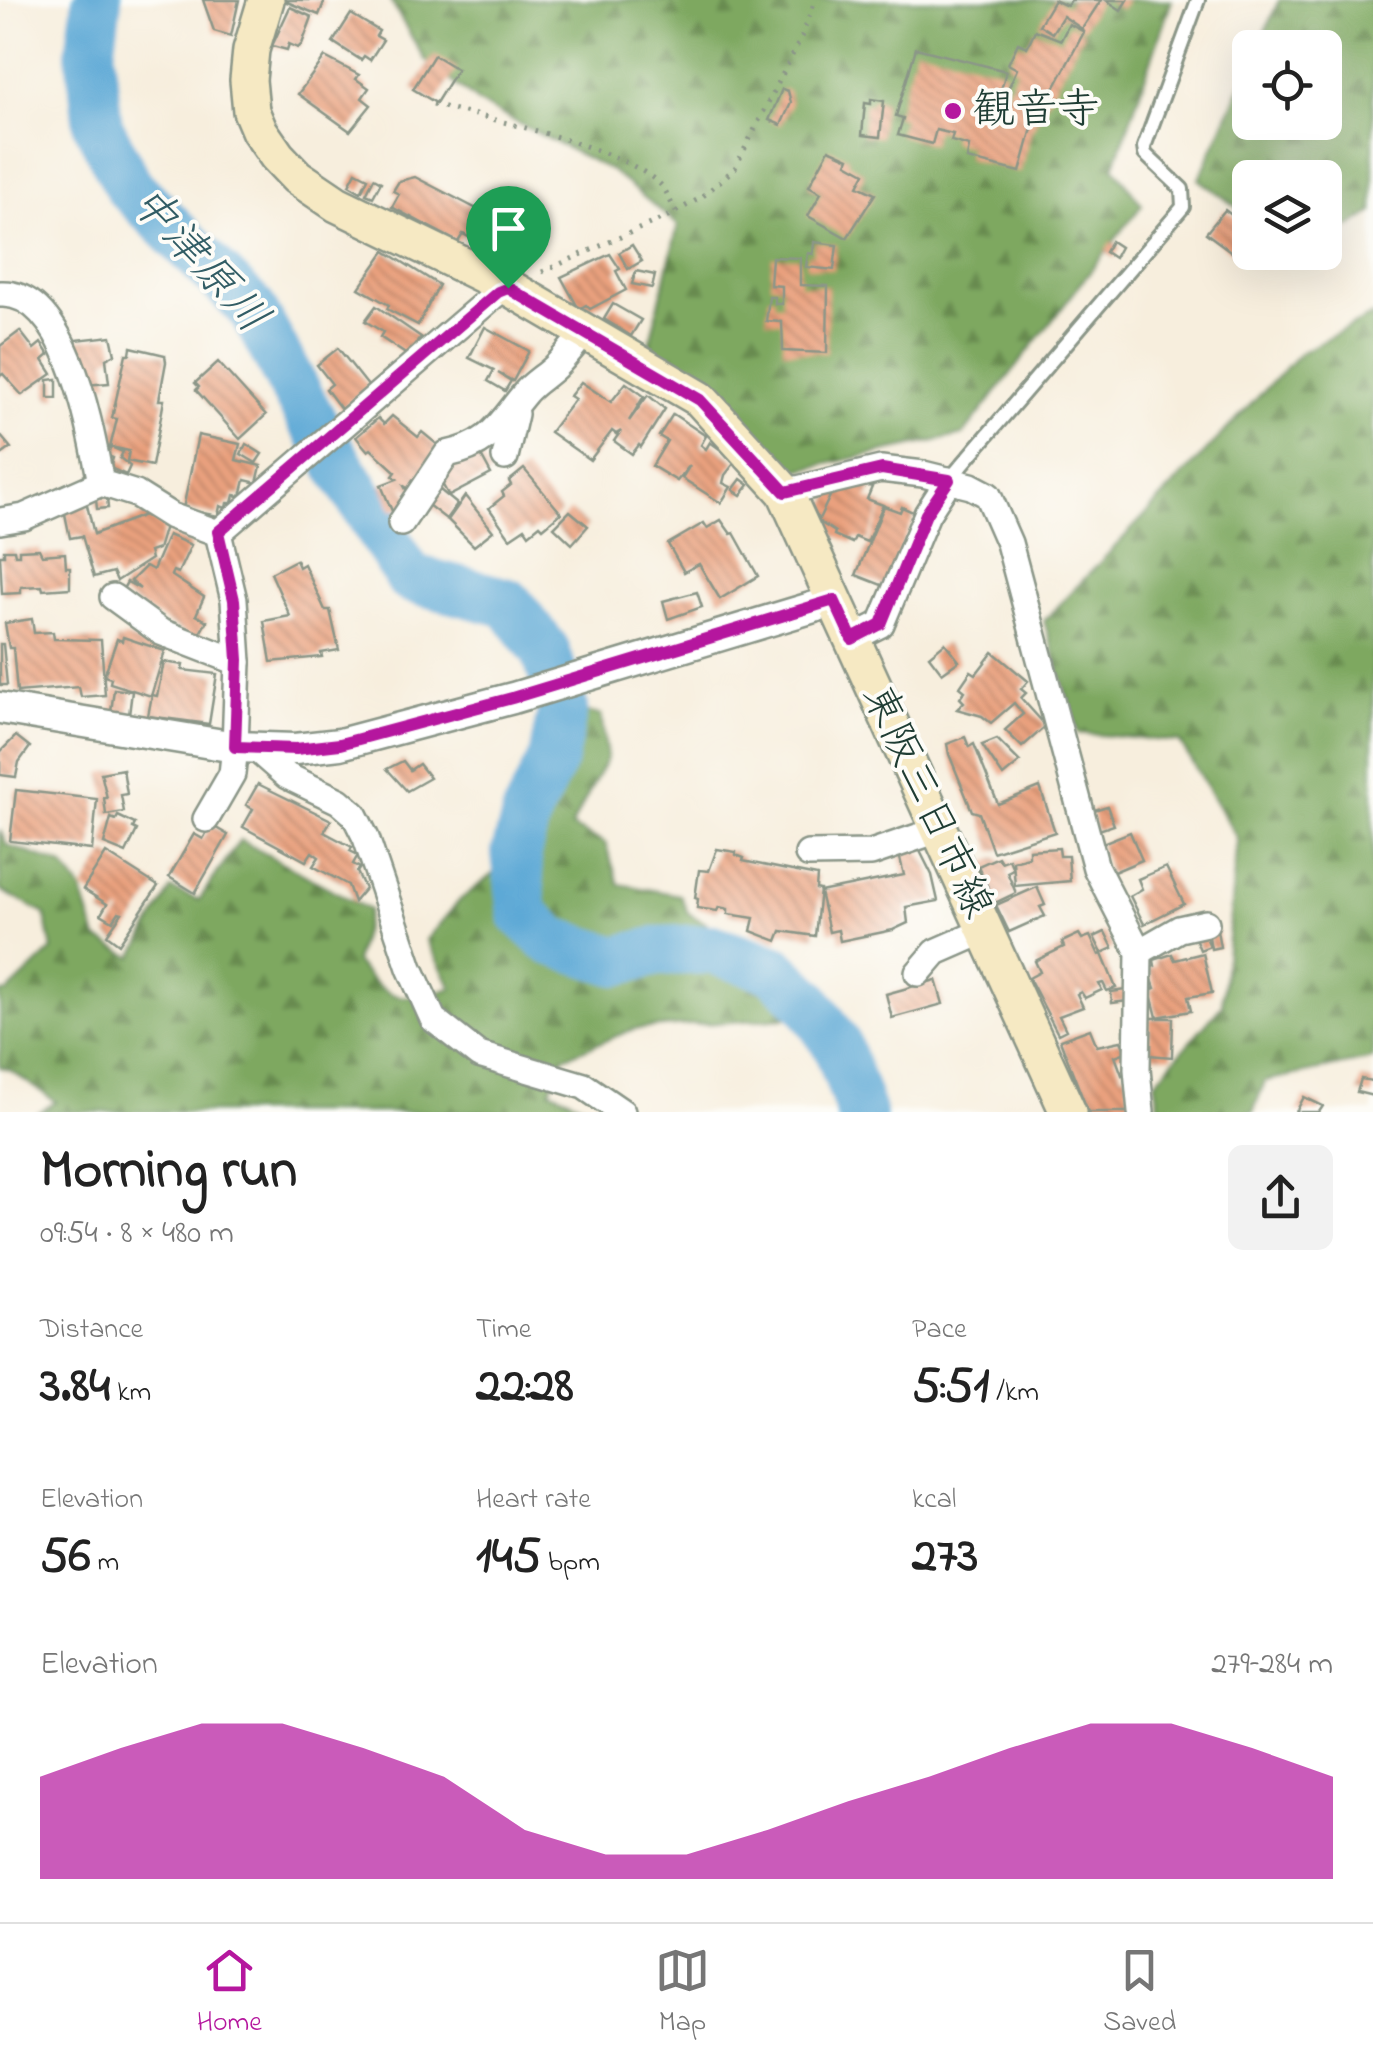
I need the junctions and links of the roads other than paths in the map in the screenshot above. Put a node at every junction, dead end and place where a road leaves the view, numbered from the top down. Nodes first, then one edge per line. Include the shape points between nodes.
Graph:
1 (266, 0) edge
2 (1198, 0) edge
3 (508, 288) junction
4 (0, 294) edge
5 (586, 331) junction
6 (516, 409) junction
7 (504, 457) dead end
8 (949, 480) junction
9 (101, 483) junction
10 (785, 492) junction
11 (0, 520) edge
12 (401, 523) dead end
13 (218, 533) junction
14 (113, 597) dead end
15 (834, 600) junction
16 (852, 639) junction
17 (238, 662) junction
18 (0, 708) edge
19 (245, 747) junction
20 (206, 819) dead end
21 (938, 830) junction
22 (808, 854) dead end
23 (1206, 923) dead end
24 (984, 931) junction
25 (1139, 952) junction
26 (918, 973) dead end
27 (622, 1112) edge
28 (1068, 1112) edge
29 (1141, 1112) edge

1 - 3 main road, 東阪三日市線 via 248,80 251,111 277,156 336,204
2 - 8 lane via 1144,148 1182,188 1183,207
3 - 5 main road, 東阪三日市線
3 - 13 street
4 - 9 street via 15,293 35,304 56,328 90,426
5 - 6 street
5 - 10 main road, 東阪三日市線 via 700,400
6 - 7 street
6 - 12 street via 480,442 447,454
8 - 10 street via 882,469
8 - 16 street via 926,514 881,624
8 - 25 street via 988,495 998,514 1096,868
9 - 11 street via 24,517
9 - 13 street
10 - 15 main road, 東阪三日市線
13 - 17 street via 234,600
14 - 17 street via 162,632
15 - 16 main road, 東阪三日市線
15 - 19 street via 340,744
16 - 21 main road, 東阪三日市線
17 - 19 street
18 - 19 street
19 - 20 street
19 - 27 street via 354,814 433,1019 479,1055 584,1086
21 - 22 street via 871,853
21 - 24 main road, 東阪三日市線
23 - 25 street via 1179,929
24 - 26 street via 936,952
24 - 28 main road, 東阪三日市線
25 - 29 street

